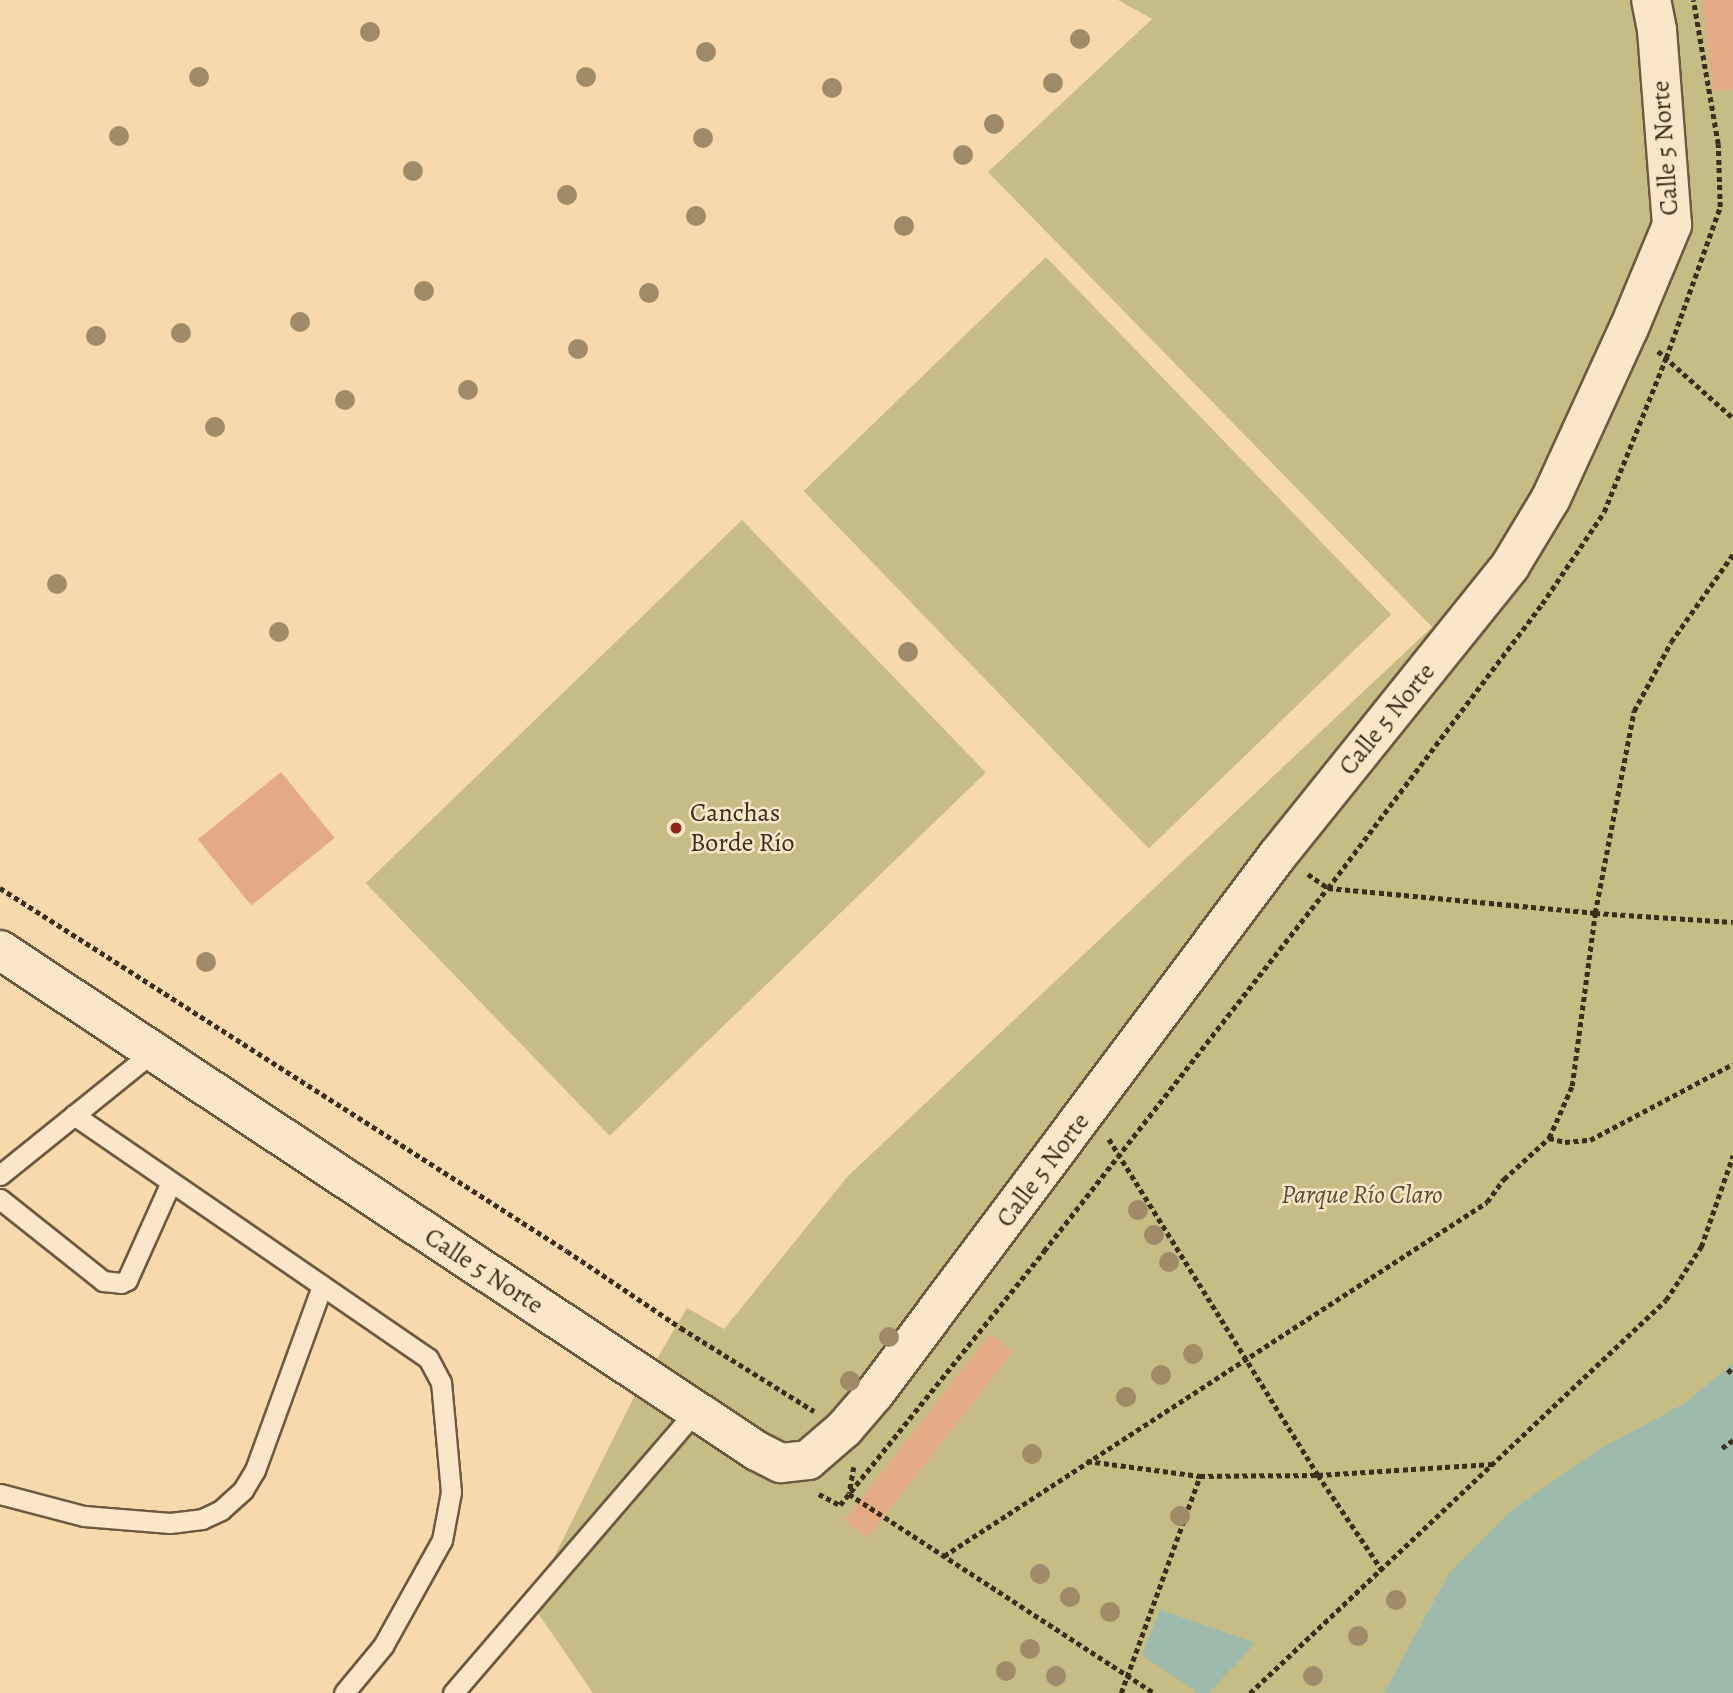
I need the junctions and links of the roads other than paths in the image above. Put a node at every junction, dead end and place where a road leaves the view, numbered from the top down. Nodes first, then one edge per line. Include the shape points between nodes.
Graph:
1 (1654, 15) edge
2 (0, 950) edge
3 (155, 1050) junction
4 (74, 1115) junction
5 (0, 1175) edge
6 (171, 1182) junction
7 (0, 1199) edge
8 (322, 1286) junction
9 (696, 1409) junction
10 (0, 1494) edge
11 (344, 1693) edge
12 (453, 1693) edge

1 - 9 street, Calle 5 Norte via 1672,225 1552,498 1510,566 1277,856 958,1285 844,1429 808,1460 782,1463
2 - 3 street, Calle 5 Norte
3 - 4 lane
3 - 9 street, Calle 5 Norte via 475,1267
4 - 5 lane
4 - 6 lane
6 - 7 lane via 127,1280 121,1283 103,1281
6 - 8 lane
8 - 10 lane via 255,1470 243,1490 221,1510 202,1519 170,1523 84,1516
8 - 11 lane via 428,1358 441,1382 451,1492 442,1540 383,1646
9 - 12 lane

